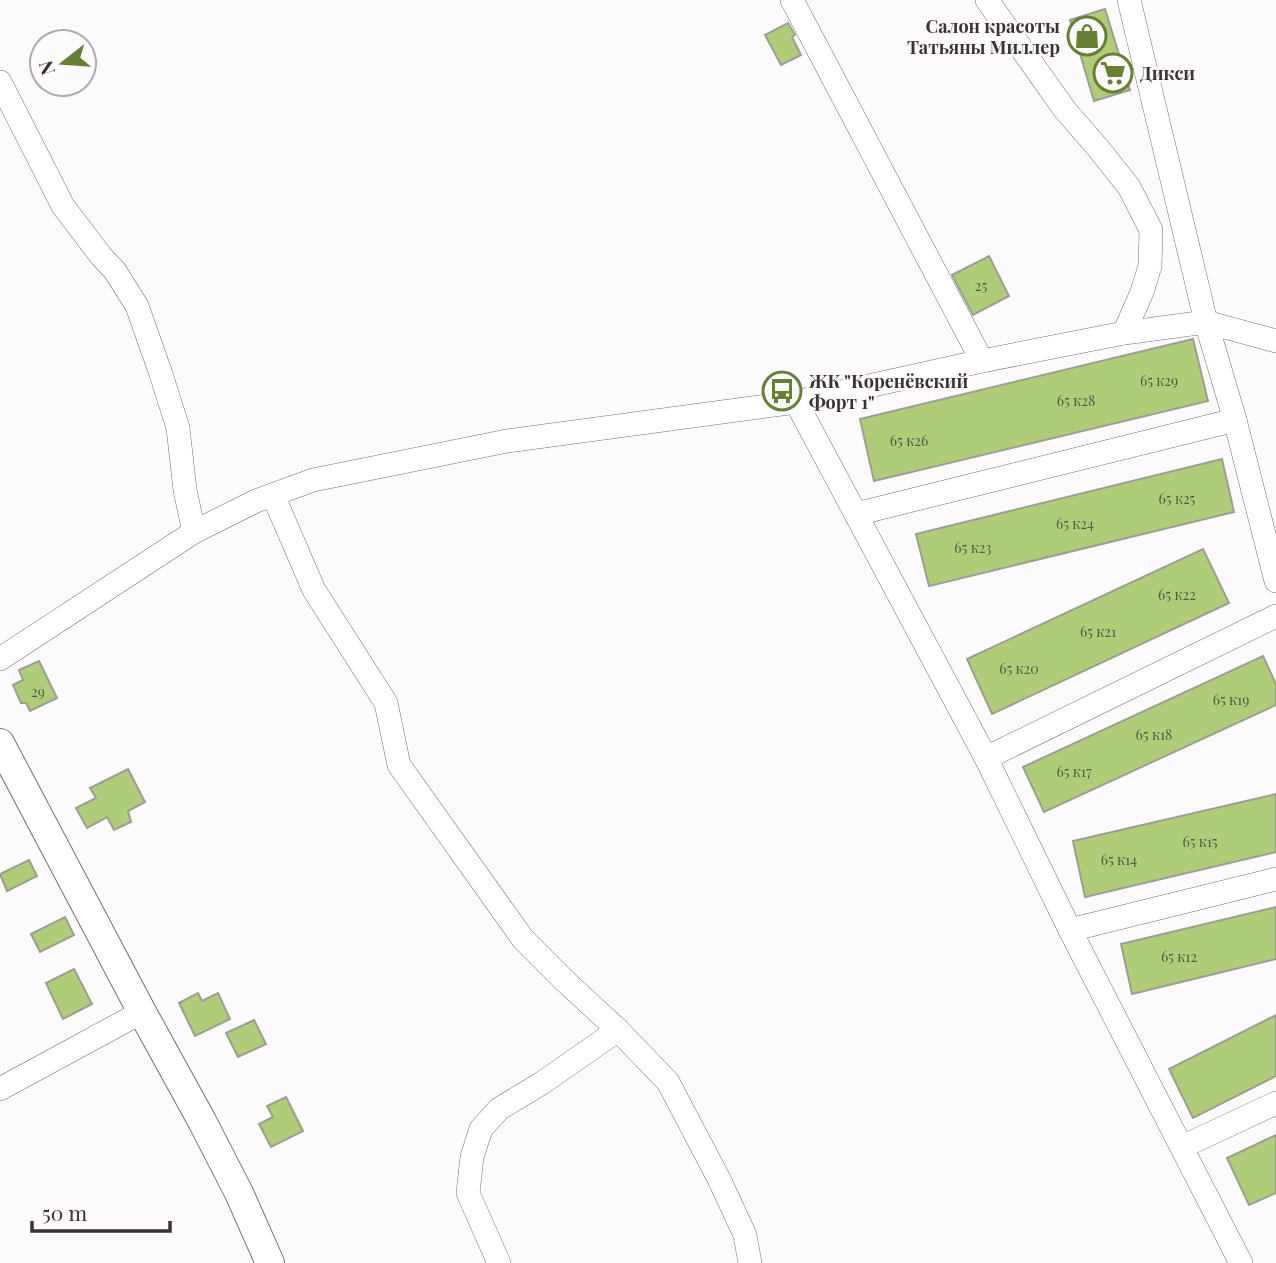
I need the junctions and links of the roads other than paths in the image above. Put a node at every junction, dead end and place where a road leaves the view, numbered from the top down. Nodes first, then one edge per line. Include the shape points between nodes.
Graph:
1 (792, 0) edge
2 (987, 0) edge
3 (1129, 0) edge
4 (0, 82) edge
5 (1206, 322) junction
6 (1124, 333) junction
7 (1276, 341) edge
8 (982, 361) junction
9 (796, 402) junction
10 (1235, 420) junction
11 (273, 495) junction
12 (856, 514) junction
13 (194, 533) junction
14 (1276, 581) edge
15 (1276, 616) edge
16 (0, 659) edge
17 (0, 743) edge
18 (986, 758) junction
19 (1276, 879) edge
20 (1070, 930) junction
21 (142, 1012) junction
22 (618, 1030) junction
23 (0, 1089) edge
24 (1276, 1103) edge
25 (1182, 1147) junction
26 (270, 1263) edge
27 (499, 1263) edge
28 (750, 1263) edge
29 (1241, 1263) edge

1 - 8 street
2 - 6 street via 1065,110 1129,187 1151,230 1150,266
3 - 5 street
4 - 13 street via 93,260 115,271 137,306 178,428
5 - 6 street
5 - 7 street
5 - 10 street
6 - 8 street
8 - 9 street
9 - 11 street via 507,441 313,480
9 - 12 street
10 - 12 street
10 - 14 street
11 - 13 street
11 - 22 street via 314,590 386,703 399,765 523,939
12 - 18 street
13 - 16 street
15 - 18 street
17 - 21 main road
18 - 20 street
19 - 20 street
20 - 25 street
21 - 23 street
21 - 26 main road via 233,1181
22 - 27 street via 499,1108 481,1129 468,1193
22 - 28 street via 668,1082 745,1236
24 - 25 street
25 - 29 street

